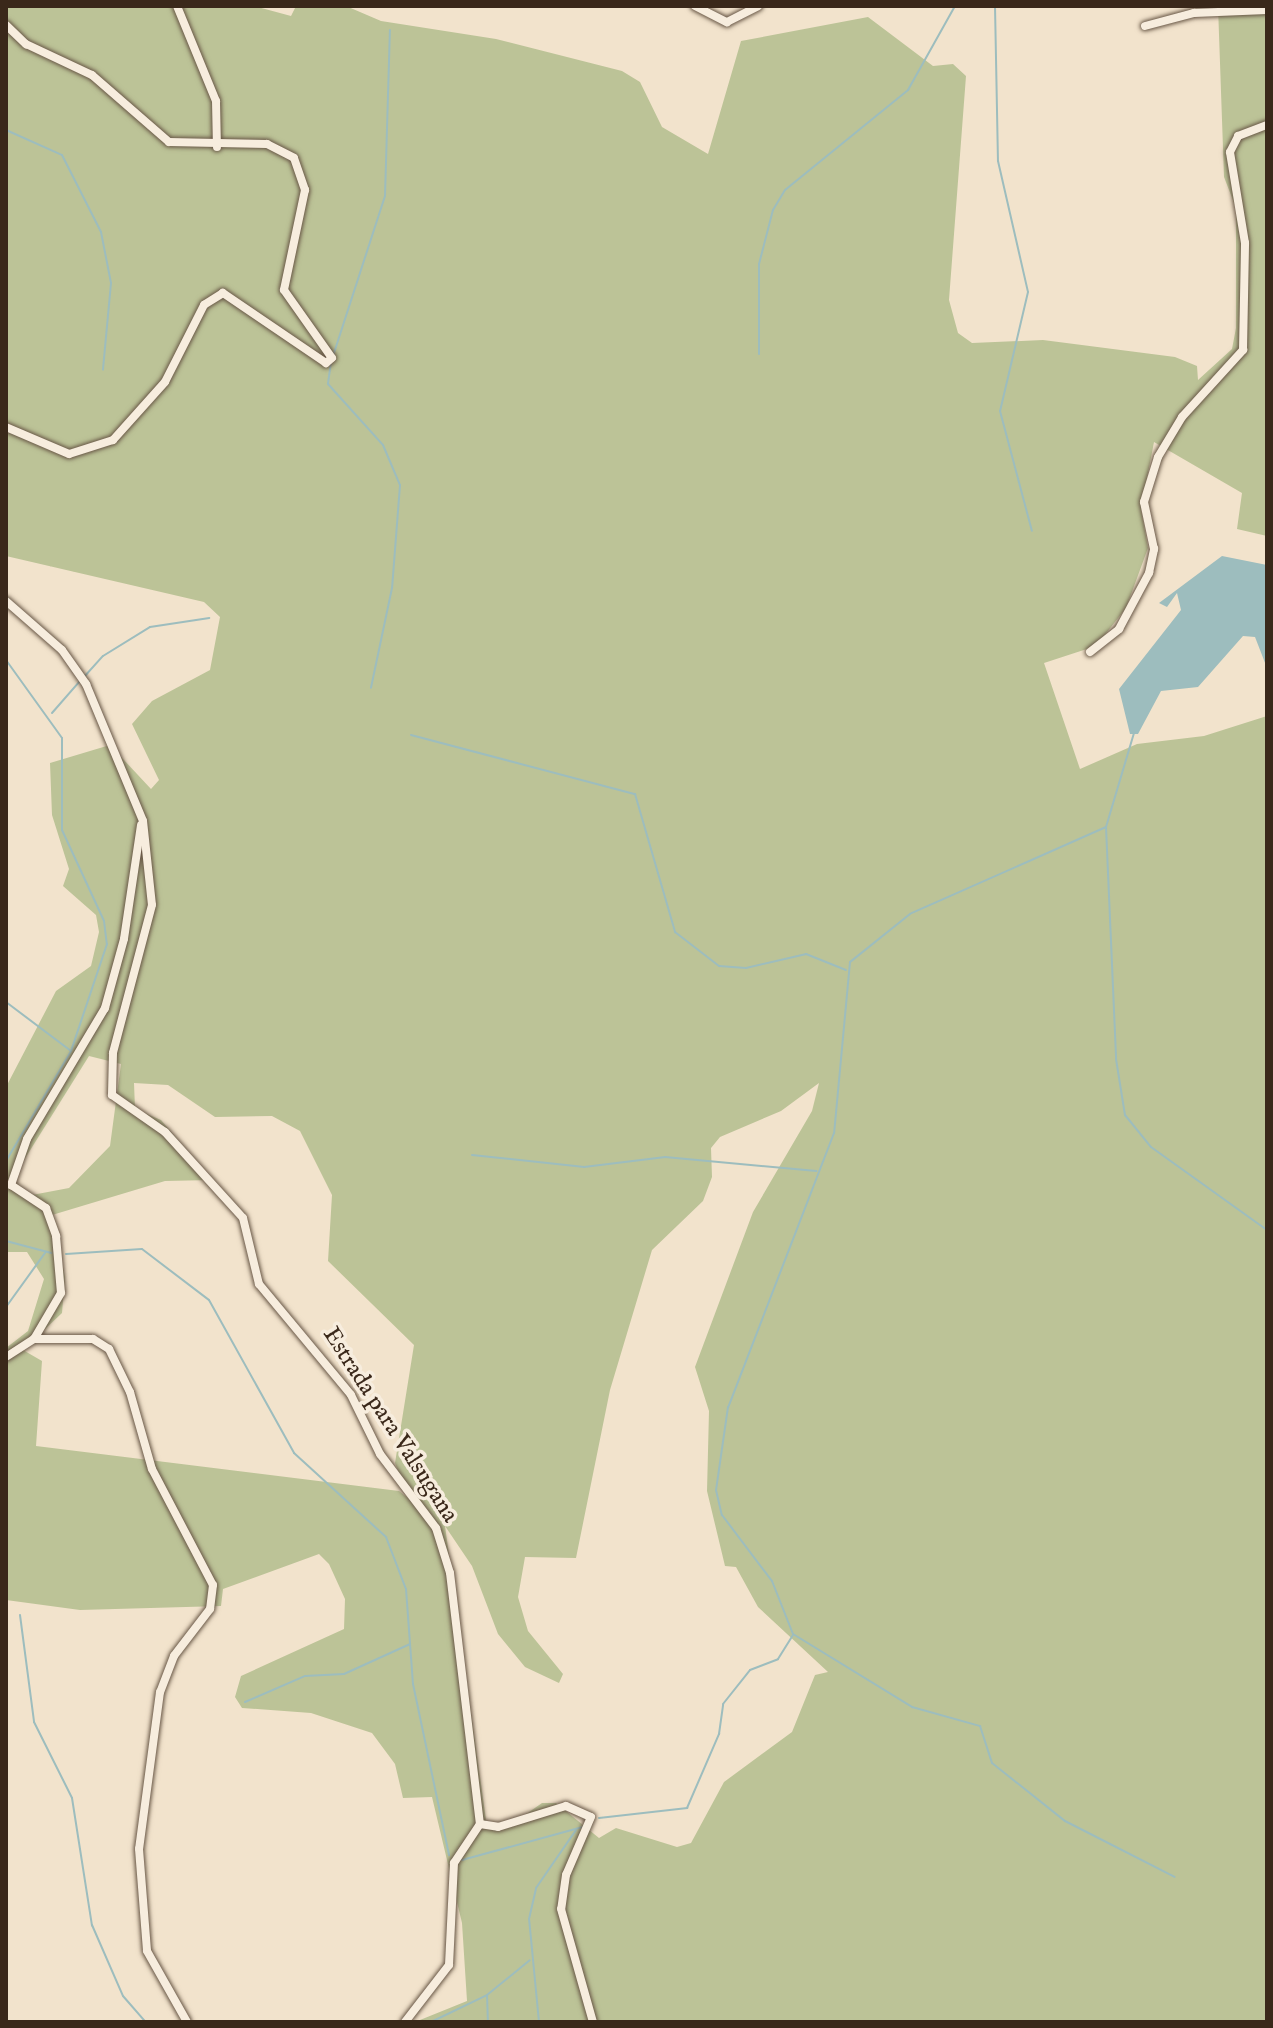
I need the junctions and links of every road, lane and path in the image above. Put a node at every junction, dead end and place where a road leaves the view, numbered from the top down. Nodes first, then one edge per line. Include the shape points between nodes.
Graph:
1 (177, 6) edge
2 (695, 6) edge
3 (758, 6) edge
4 (1267, 10) edge
5 (6, 25) edge
6 (1145, 26) dead end
7 (1267, 125) edge
8 (217, 147) junction
9 (6, 427) edge
10 (6, 601) edge
11 (1090, 652) dead end
12 (143, 821) junction
13 (34, 1339) junction
14 (6, 1357) edge
15 (480, 1824) junction
16 (187, 2022) edge
17 (405, 2022) edge
18 (593, 2022) edge

1 - 8 street via 216,101
2 - 3 street via 727,22
4 - 6 street via 1194,13
5 - 8 street via 26,44 92,75 159,136 200,148
7 - 11 street via 1238,136 1230,152 1245,243 1243,350 1182,417 1158,457 1144,502 1154,549 1149,573 1119,629
8 - 9 street via 275,146 299,164 305,190 284,290 331,363 223,293 204,305 165,382 113,440 69,454
10 - 12 street, Estrada para Valsugana via 62,650 86,684
12 - 13 street via 124,939 105,1008 12,1178 17,1194 46,1208 56,1236 61,1293
12 - 15 street, Estrada para Valsugana via 152,905 113,1053 112,1095 165,1132 243,1218 259,1284 351,1395 372,1441 436,1528 450,1573
13 - 14 street
13 - 16 street via 93,1339 109,1349 130,1392 152,1469 213,1585 210,1609 174,1656 160,1692 139,1849 147,1951
15 - 17 street via 454,1863 449,1965
15 - 18 street via 498,1827 566,1806 591,1817 566,1875 561,1909

